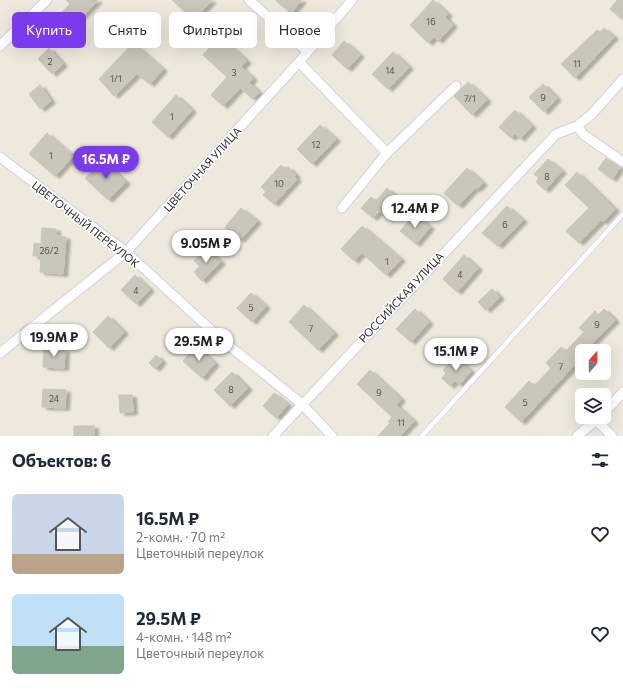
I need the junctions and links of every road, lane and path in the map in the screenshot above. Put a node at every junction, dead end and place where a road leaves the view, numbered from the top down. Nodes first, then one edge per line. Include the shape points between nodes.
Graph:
1 (47, 0) edge
2 (249, 0) edge
3 (352, 0) edge
4 (0, 46) edge
5 (307, 51) junction
6 (299, 62) junction
7 (623, 79) edge
8 (456, 86) dead end
9 (577, 126) junction
10 (387, 153) junction
11 (0, 157) edge
12 (623, 162) edge
13 (342, 208) dead end
14 (623, 214) edge
15 (126, 252) junction
16 (0, 353) edge
17 (623, 392) edge
18 (302, 404) junction
19 (611, 405) edge
20 (592, 424) edge
21 (602, 424) edge
22 (273, 436) edge
23 (332, 436) edge
24 (422, 436) edge
25 (577, 436) edge
26 (612, 436) edge

1 - 4 street
2 - 5 street
3 - 5 street, ЦВЕТОЧНАЯ УЛИЦА
5 - 6 street, ЦВЕТОЧНАЯ УЛИЦА
6 - 10 street
6 - 15 street, ЦВЕТОЧНАЯ УЛИЦА
7 - 9 street, РОССИЙСКАЯ УЛИЦА via 592,114
8 - 10 street
9 - 12 street via 584,135
9 - 18 street, РОССИЙСКАЯ УЛИЦА via 556,134
10 - 13 street
11 - 15 street, ЦВЕТОЧНЫЙ ПЕРЕУЛОК
14 - 24 lane
15 - 16 street, ЦВЕТОЧНАЯ УЛИЦА
15 - 18 street, ЦВЕТОЧНЫЙ ПЕРЕУЛОК via 222,340
17 - 19 street
18 - 22 street, РОССИЙСКАЯ УЛИЦА
18 - 23 street, ЦВЕТОЧНЫЙ ПЕРЕУЛОК
20 - 25 street
21 - 26 street

